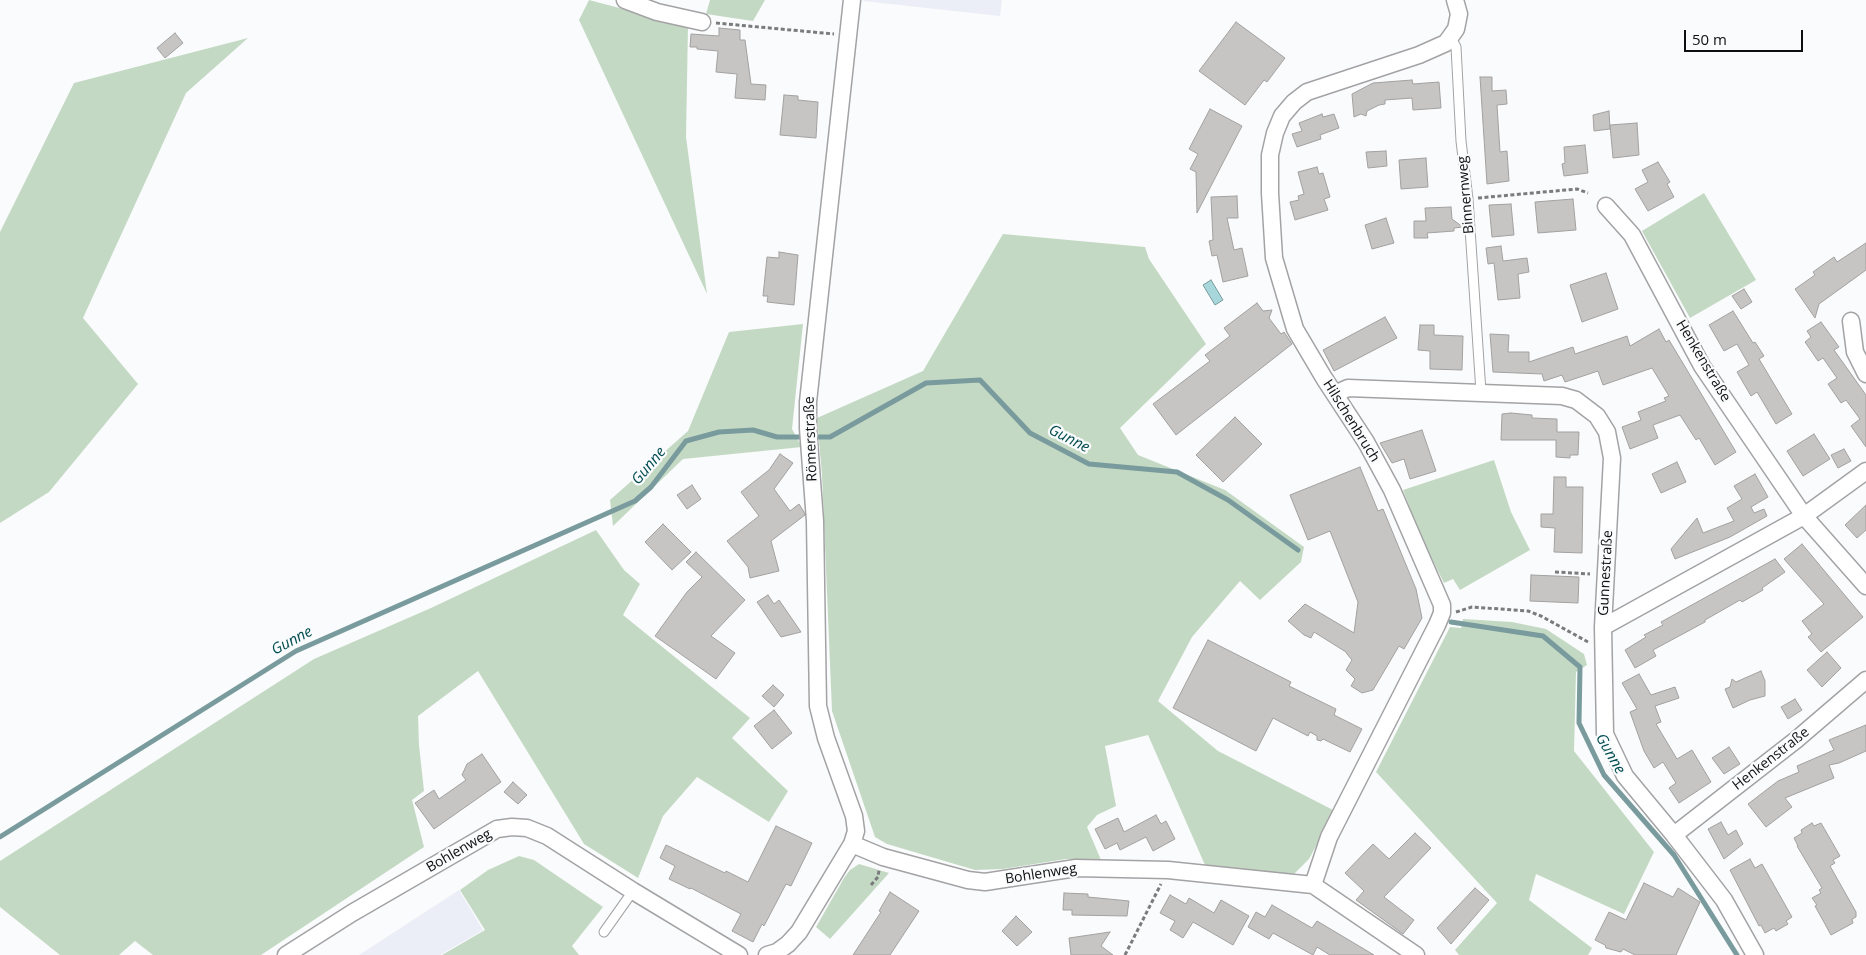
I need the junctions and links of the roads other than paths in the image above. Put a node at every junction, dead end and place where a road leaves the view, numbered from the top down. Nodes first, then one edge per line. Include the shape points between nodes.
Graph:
1 (625, 0) edge
2 (852, 0) edge
3 (1455, 0) edge
4 (702, 22) road end
5 (1451, 38) junction
6 (1606, 206) dead end
7 (1851, 321) dead end
8 (1866, 374) edge
9 (1481, 392) junction
10 (1335, 394) junction
11 (1866, 472) edge
12 (1804, 516) junction
13 (1866, 586) edge
14 (1603, 627) junction
15 (1866, 680) edge
16 (1674, 835) junction
17 (852, 844) junction
18 (1313, 884) junction
19 (633, 891) junction
20 (604, 932) dead end
21 (790, 950) edge
22 (286, 955) edge
23 (739, 955) edge
24 (767, 955) edge
25 (1416, 955) edge
26 (1755, 955) edge

1 - 4 street via 657,12
2 - 17 street, Römerstraße via 808,402 815,521 818,706 854,816 856,831
3 - 5 street via 1459,14
5 - 9 lane, Binnernweg via 1456,47
5 - 10 street, Hilschenbruch via 1419,55 1307,92 1282,116 1275,133 1270,155 1274,258 1295,329
6 - 12 street, Henkenstraße via 1632,235 1702,366
7 - 8 street via 1855,352
9 - 10 street, Gunnestraße via 1348,388
9 - 14 street, Gunnestraße via 1562,396 1576,400 1597,416 1607,432 1612,458
10 - 18 street, Hilschenbruch via 1392,490 1440,598 1442,613 1329,837
11 - 12 street
12 - 13 street, Henkenstraße
12 - 14 street
14 - 16 street, Gunnestraße via 1605,734 1625,776
15 - 16 street, Henkenstraße via 1796,740
16 - 26 street, Gunnestraße via 1724,900
17 - 18 street, Bohlenweg via 883,857 985,882 1076,868 1168,870
17 - 21 street
18 - 25 street, Bohlenweg
19 - 20 lane
19 - 22 street, Bohlenweg via 547,836 512,826 497,829
19 - 23 street, Bohlenweg
21 - 24 street

